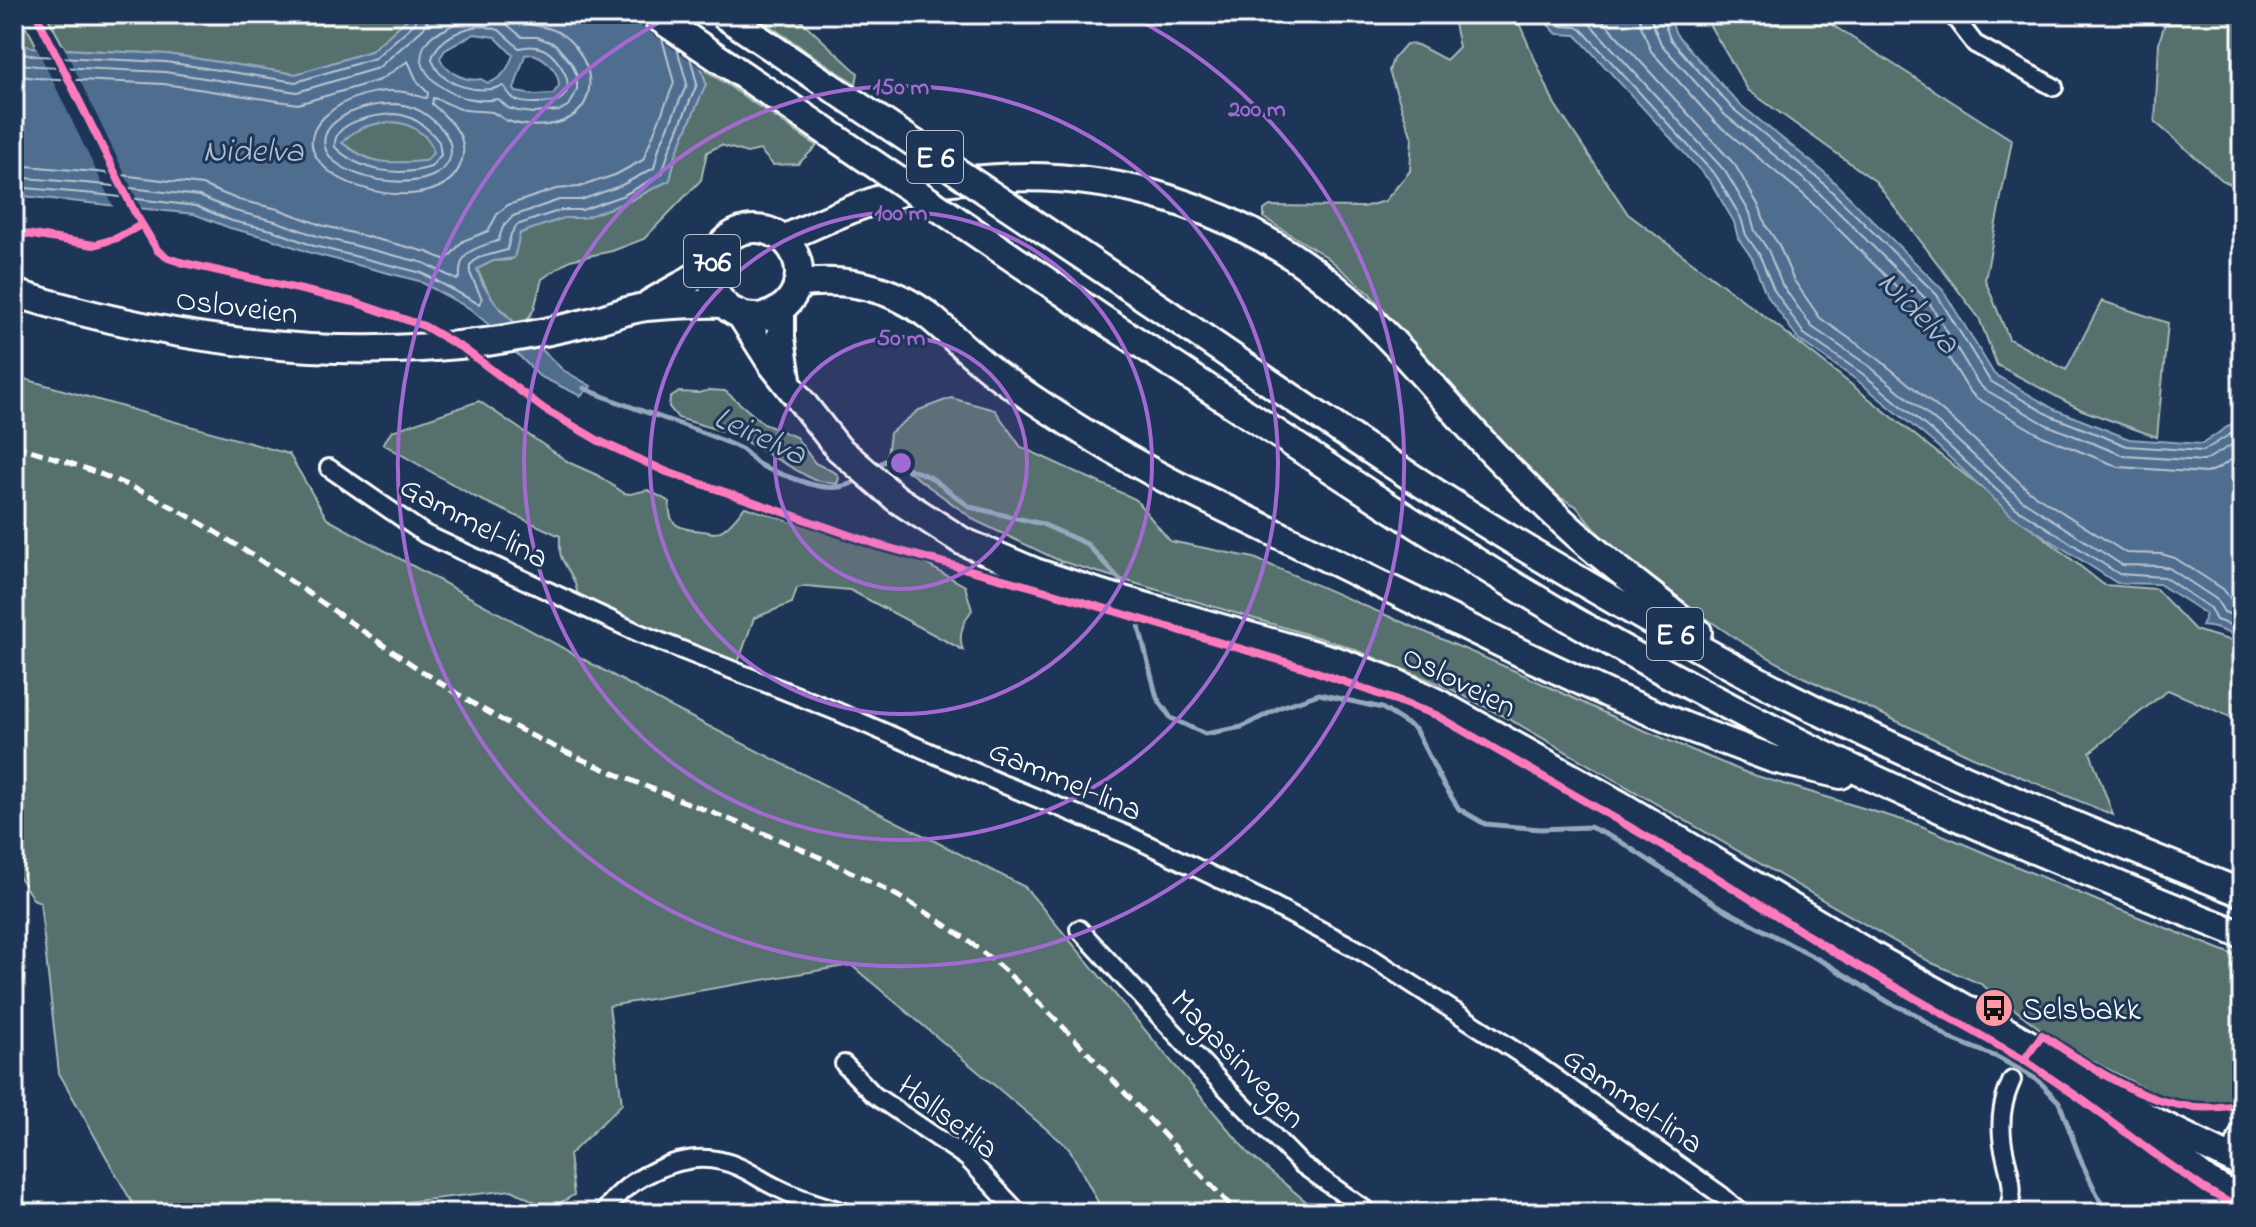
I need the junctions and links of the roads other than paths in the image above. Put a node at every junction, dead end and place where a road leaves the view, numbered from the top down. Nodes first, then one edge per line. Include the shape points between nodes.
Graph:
1 (653, 14) edge
2 (722, 14) edge
3 (1952, 14) edge
4 (2054, 87) dead end
5 (783, 239) junction
6 (713, 258) junction
7 (797, 284) junction
8 (14, 286) edge
9 (14, 296) edge
10 (42, 302) junction
11 (643, 307) junction
12 (781, 308) junction
13 (732, 309) junction
14 (788, 383) junction
15 (329, 468) dead end
16 (1753, 677) junction
17 (1899, 790) junction
18 (2242, 893) edge
19 (1079, 929) dead end
20 (2242, 935) edge
21 (844, 1064) dead end
22 (2012, 1080) dead end
23 (2093, 1088) junction
24 (2242, 1134) edge
25 (2237, 1162) edge
26 (2242, 1198) edge
27 (604, 1213) edge
28 (848, 1213) edge
29 (1019, 1213) edge
30 (1370, 1213) edge
31 (1741, 1213) edge
32 (2006, 1213) edge

1 - 17 highway, E 6, bridge via 1404,517 1602,637
2 - 16 highway, E 6, bridge via 1420,482
3 - 4 street via 1975,44
5 - 6 highway, 706 via 766,230 746,229 726,239
5 - 7 highway, 706 via 798,264
5 - 16 highway, E 6 via 874,199 940,183 1002,177 1114,184 1245,228 1343,295 1576,534
6 - 11 highway, Osloveien / 706 via 696,276
6 - 13 highway, 706 via 715,292
7 - 12 highway, 706
7 - 17 highway, E 6 via 850,282 899,298 989,369 1123,457 1615,697 1773,759
8 - 10 highway
9 - 10 highway, Osloveien / 706
10 - 11 highway, Osloveien / 706 via 203,337 362,350 482,342
11 - 13 highway, Osloveien / 706
12 - 13 highway, 706 via 763,316
12 - 14 highway, Osloveien / 706
13 - 14 highway, Osloveien / 706
14 - 23 highway, Osloveien / 706 via 838,448 897,499 962,541 1116,598 1337,661 1440,704 2034,1047
15 - 31 street, Gammel-lina via 425,534 639,633 1130,836 1366,954 1537,1065
16 - 18 highway, E 6 via 2016,800
17 - 20 highway, E 6
19 - 30 street, Magasinvegen via 1301,1164
21 - 29 street, Hallsetlia via 874,1095 967,1158
22 - 32 street via 2001,1111 2014,1191
23 - 25 highway, 706
23 - 26 main road via 2208,1179
24 - 25 main road
27 - 28 street via 635,1181 678,1160 699,1158 740,1167 775,1187

